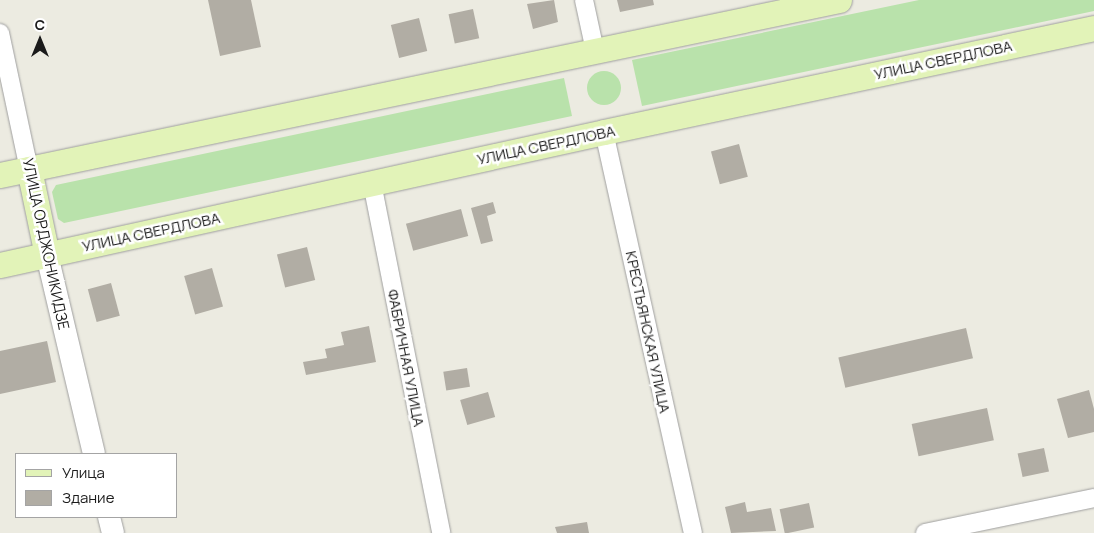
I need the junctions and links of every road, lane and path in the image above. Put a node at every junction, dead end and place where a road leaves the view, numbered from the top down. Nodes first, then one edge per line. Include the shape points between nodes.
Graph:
1 (584, 0) edge
2 (839, 0) edge
3 (1094, 28) edge
4 (0, 33) edge
5 (595, 51) junction
6 (604, 132) junction
7 (29, 169) junction
8 (0, 175) edge
9 (372, 183) junction
10 (47, 255) junction
11 (0, 266) edge
12 (94, 453) edge
13 (1094, 498) edge
14 (109, 518) edge
15 (113, 533) edge
16 (441, 533) edge
17 (692, 533) edge
18 (924, 533) edge

1 - 5 street
2 - 5 main road
3 - 6 main road, УЛИЦА СВЕРДЛОВА
4 - 7 street, УЛИЦА ОРДЖОНИКИДЗЕ
5 - 7 main road
6 - 9 main road, УЛИЦА СВЕРДЛОВА
6 - 17 street, КРЕСТЬЯНСКАЯ УЛИЦА
7 - 8 main road
7 - 10 main road, УЛИЦА ОРДЖОНИКИДЗЕ
9 - 10 main road, УЛИЦА СВЕРДЛОВА
9 - 16 street, ФАБРИЧНАЯ УЛИЦА
10 - 11 main road, УЛИЦА СВЕРДЛОВА
10 - 12 street, УЛИЦА ОРДЖОНИКИДЗЕ
13 - 18 street
14 - 15 street

